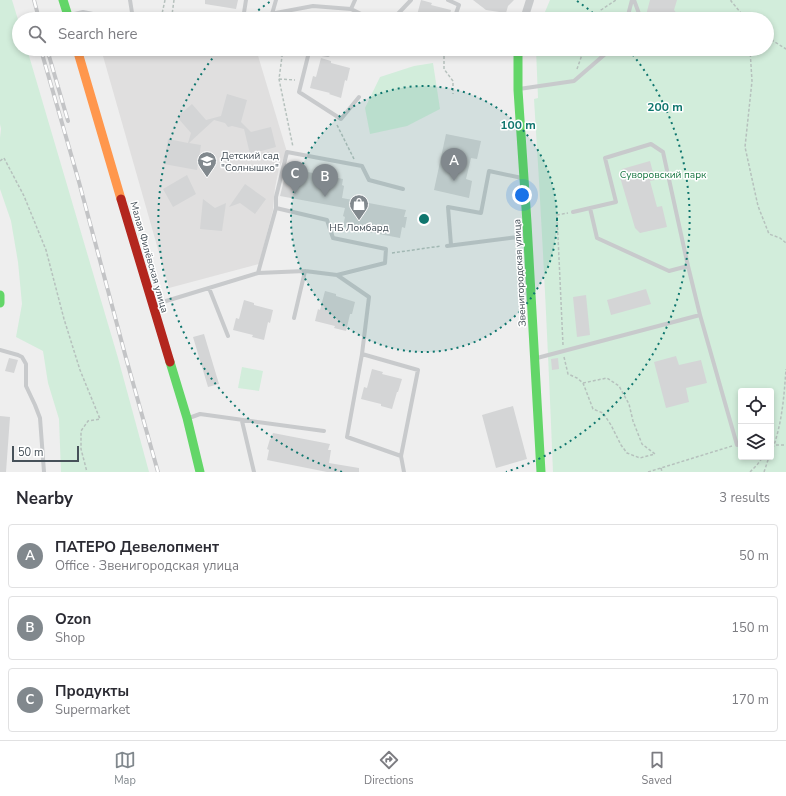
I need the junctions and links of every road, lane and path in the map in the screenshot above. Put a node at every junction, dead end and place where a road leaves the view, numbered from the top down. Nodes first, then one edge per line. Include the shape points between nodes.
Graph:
1 (63, 0) edge
2 (130, 0) edge
3 (165, 0) edge
4 (174, 0) edge
5 (246, 0) edge
6 (276, 0) edge
7 (355, 0) edge
8 (411, 0) edge
9 (448, 0) edge
10 (530, 0) edge
11 (616, 0) edge
12 (633, 0) edge
13 (731, 0) edge
14 (351, 9) junction
15 (292, 10) joint
16 (67, 12) edge
17 (132, 12) edge
18 (162, 12) edge
19 (172, 12) edge
20 (244, 12) edge
21 (273, 12) edge
22 (282, 12) edge
23 (357, 12) edge
24 (400, 12) edge
25 (456, 12) edge
26 (526, 12) edge
27 (600, 12) edge
28 (630, 12) edge
29 (639, 12) edge
30 (740, 12) edge
31 (774, 41) edge
32 (786, 49) edge
33 (79, 56) edge
34 (307, 56) edge
35 (444, 56) edge
36 (518, 56) edge
37 (582, 56) edge
38 (603, 56) edge
39 (750, 56) edge
40 (282, 57) edge
41 (279, 79) junction
42 (301, 81) junction
43 (574, 81) junction
44 (518, 90) junction
45 (453, 94) dead end
46 (359, 97) dead end
47 (334, 114) junction
48 (294, 153) junction
49 (0, 161) edge
50 (358, 165) junction
51 (524, 178) junction
52 (403, 190) dead end
53 (276, 208) junction
54 (590, 208) junction
55 (573, 212) dead end
56 (528, 236) junction
57 (786, 243) edge
58 (449, 245) junction
59 (386, 253) junction
60 (688, 266) junction
61 (305, 271) junction
62 (258, 273) junction
63 (337, 275) junction
64 (209, 288) junction
65 (0, 295) edge
66 (0, 303) edge
67 (152, 305) junction
68 (700, 315) junction
69 (294, 318) dead end
70 (228, 336) dead end
71 (0, 350) edge
72 (362, 354) junction
73 (535, 359) junction
74 (786, 369) edge
75 (583, 383) dead end
76 (786, 412) edge
77 (782, 413) junction
78 (187, 418) junction
79 (242, 420) junction
80 (324, 431) dead end
81 (737, 445) joint
82 (786, 445) edge
83 (774, 446) joint
84 (655, 454) dead end
85 (401, 456) junction
86 (761, 460) edge
87 (768, 460) edge
88 (661, 468) junction
89 (44, 472) edge
90 (88, 472) edge
91 (200, 472) edge
92 (254, 472) edge
93 (404, 472) edge
94 (541, 472) edge
95 (648, 472) edge
96 (662, 472) edge
97 (750, 472) edge
98 (764, 472) edge

1 - 16 street
2 - 17 lane
3 - 18 path
4 - 19 path
5 - 20 lane
6 - 21 lane
7 - 14 lane
8 - 24 lane
9 - 25 lane via 459,4
10 - 26 street
11 - 27 path
12 - 28 lane
12 - 29 lane
13 - 30 path
14 - 15 lane via 313,6
14 - 23 lane
15 - 22 lane
31 - 32 path
33 - 67 street, Малая Филёвская улица
34 - 42 lane
35 - 45 path via 444,69 453,81
36 - 44 street, Звенигородская улица
37 - 43 path
38 - 43 lane
39 - 57 path via 752,81 745,147 758,206 769,234
40 - 41 path
41 - 42 path
41 - 48 path
42 - 47 lane via 299,92
43 - 44 lane
44 - 51 street, Звенигородская улица
46 - 47 lane via 341,119
47 - 50 path via 334,120
48 - 50 lane
48 - 53 lane via 287,152 276,197
49 - 90 path via 4,158 24,196 46,250 80,370 100,418 88,421 81,430 81,449
50 - 52 lane via 362,166 369,180
51 - 56 street, Звенигородская улица
51 - 58 lane via 489,171 481,213 448,207
53 - 59 lane via 327,220 334,238 386,248
53 - 62 lane
54 - 55 lane
54 - 60 lane via 597,238 669,271
54 - 60 lane via 616,202 605,158 651,144 663,152
56 - 58 lane
56 - 73 street, Звенигородская улица
58 - 59 path
59 - 63 lane via 385,263
60 - 68 lane
61 - 62 lane
61 - 63 lane
61 - 69 lane
62 - 64 lane
63 - 72 lane via 369,297
64 - 67 lane
64 - 70 lane
65 - 66 street
67 - 78 street, Малая Филёвская улица
68 - 73 lane
68 - 81 lane
71 - 89 lane via 22,357 26,364 26,386 40,418
72 - 85 lane via 347,437
72 - 85 lane via 418,370
73 - 94 street, Звенигородская улица
74 - 77 path
75 - 84 path via 607,378 619,386 629,404 642,444
76 - 77 path
77 - 83 path
78 - 79 lane via 200,414
78 - 91 street, Малая Филёвская улица
79 - 80 lane
79 - 92 lane
81 - 88 path
82 - 83 path
85 - 93 lane
86 - 97 path
87 - 98 path
88 - 95 path
88 - 96 path

